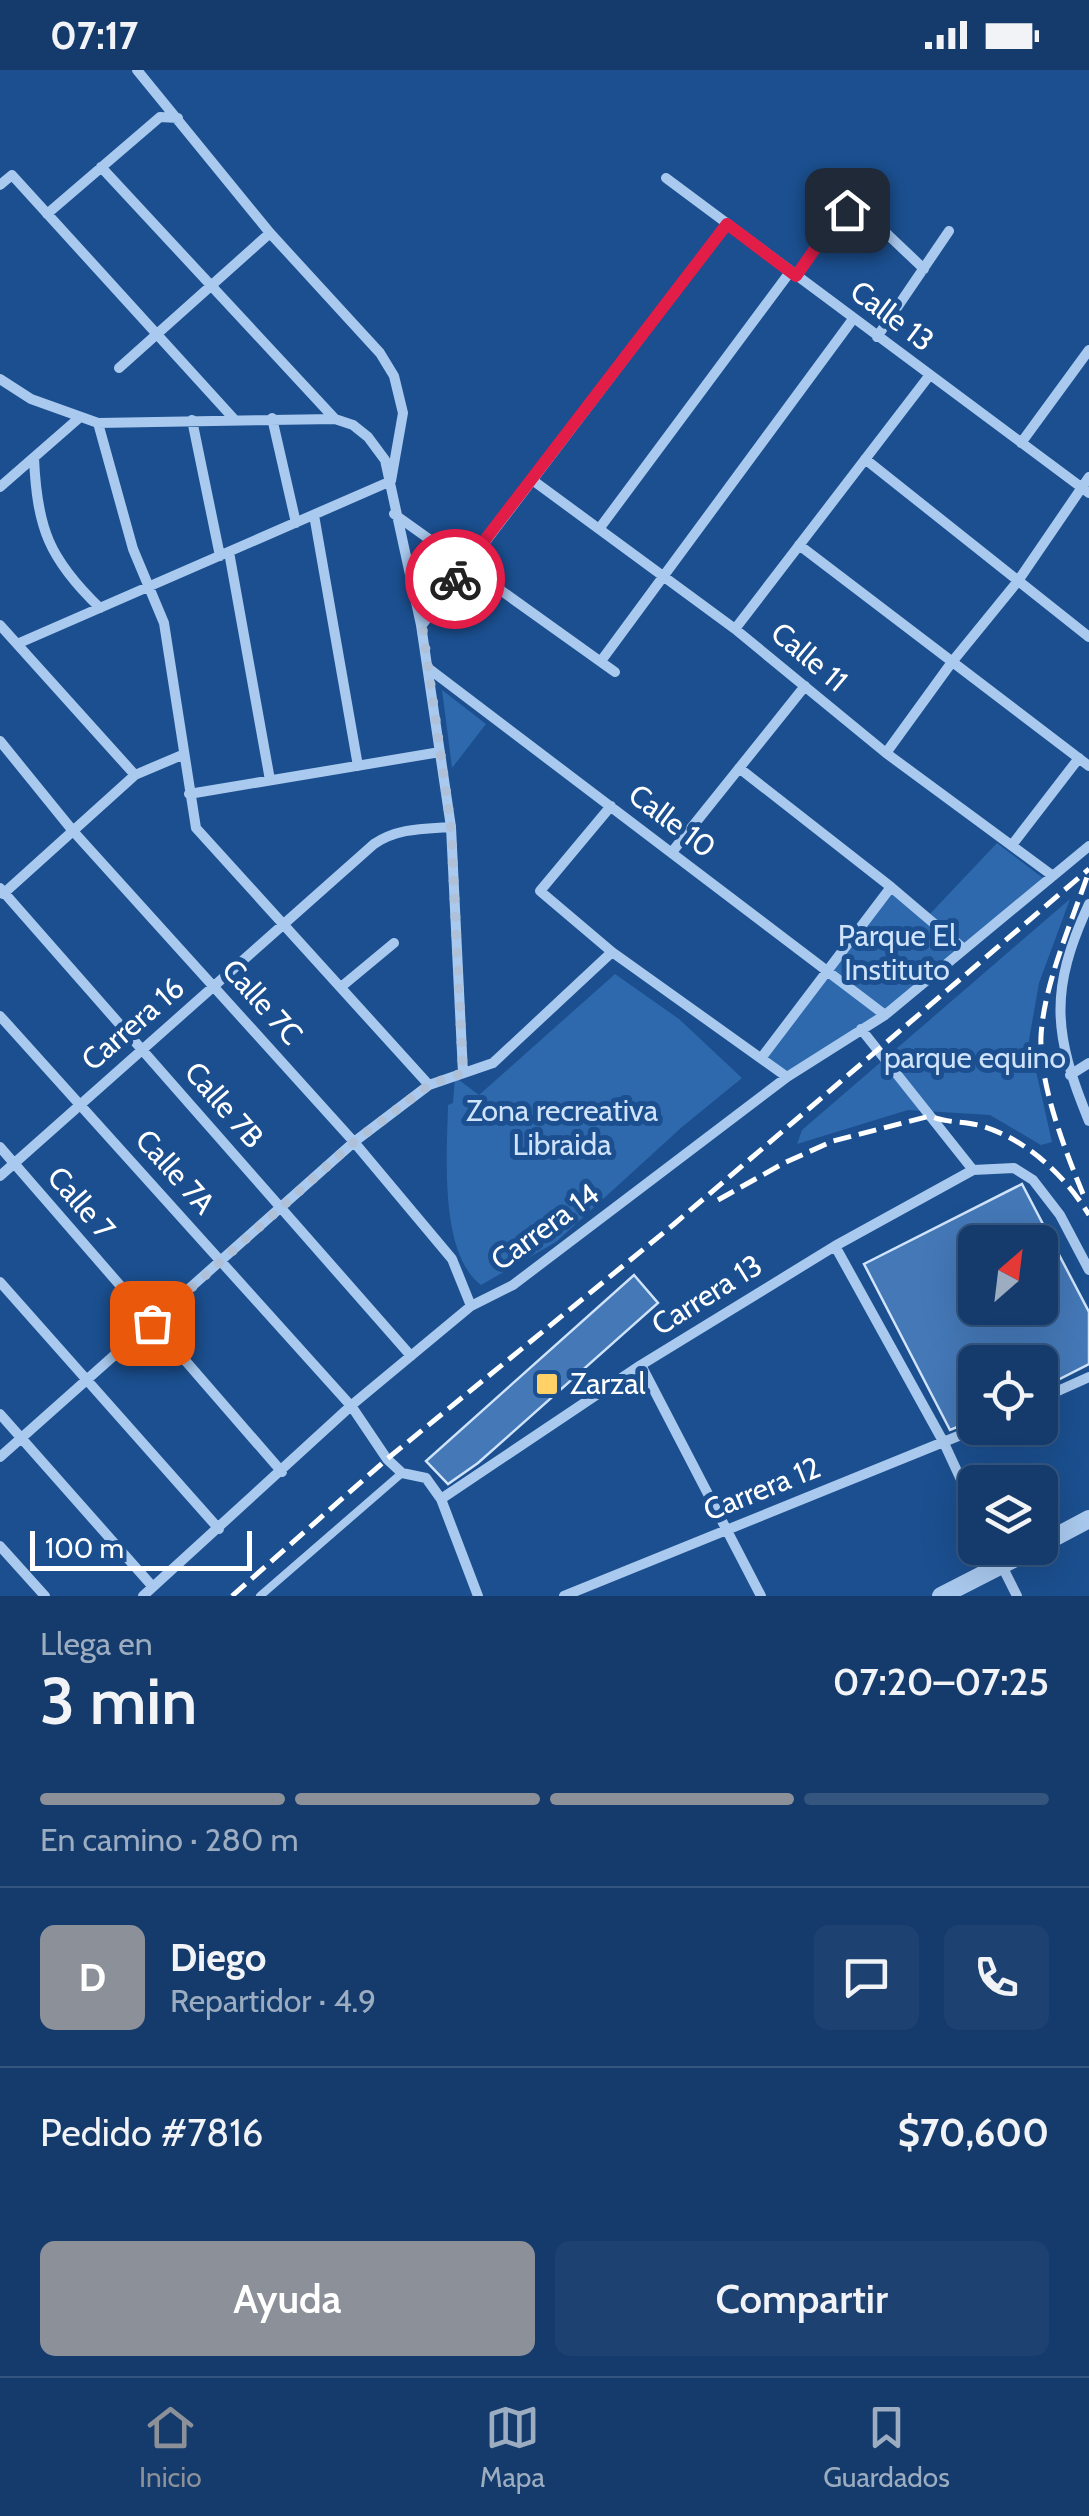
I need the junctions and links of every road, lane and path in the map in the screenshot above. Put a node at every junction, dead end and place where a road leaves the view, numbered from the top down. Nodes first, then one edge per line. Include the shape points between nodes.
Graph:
1 (137, 70) edge
2 (179, 118) junction
3 (101, 166) junction
4 (666, 178) dead end
5 (0, 185) edge
6 (47, 214) junction
7 (727, 224) junction
8 (949, 231) dead end
9 (270, 232) junction
10 (924, 269) junction
11 (793, 274) junction
12 (212, 284) junction
13 (853, 319) junction
14 (156, 335) junction
15 (876, 336) junction
16 (1089, 350) edge
17 (119, 368) dead end
18 (929, 376) junction
19 (0, 380) edge
20 (78, 418) junction
21 (272, 418) junction
22 (234, 419) junction
23 (335, 419) junction
24 (192, 420) junction
25 (98, 423) junction
26 (1021, 443) junction
27 (34, 458) junction
28 (865, 459) junction
29 (531, 479) junction
30 (391, 481) junction
31 (1087, 486) edge
32 (0, 487) edge
33 (394, 514) junction
34 (314, 515) junction
35 (296, 523) junction
36 (600, 529) junction
37 (799, 546) junction
38 (224, 554) junction
39 (464, 566) junction
40 (664, 576) junction
41 (1018, 581) junction
42 (148, 586) junction
43 (100, 608) junction
44 (0, 625) edge
45 (422, 625) junction
46 (735, 629) junction
47 (1089, 636) edge
48 (17, 644) junction
49 (601, 661) junction
50 (952, 662) junction
51 (428, 668) junction
52 (615, 672) dead end
53 (804, 686) junction
54 (0, 741) edge
55 (440, 752) junction
56 (182, 754) junction
57 (886, 754) junction
58 (1084, 762) edge
59 (358, 766) junction
60 (740, 768) junction
61 (135, 775) junction
62 (270, 780) junction
63 (189, 794) junction
64 (611, 806) junction
65 (451, 827) junction
66 (73, 831) junction
67 (1012, 846) junction
68 (1089, 846) edge
69 (672, 852) junction
70 (1053, 876) junction
71 (891, 887) junction
72 (1, 892) edge
73 (1089, 904) edge
74 (284, 923) junction
75 (394, 942) dead end
76 (964, 949) junction
77 (612, 952) junction
78 (828, 971) junction
79 (214, 986) junction
80 (341, 987) junction
81 (885, 1015) junction
82 (0, 1016) edge
83 (861, 1029) junction
84 (142, 1050) junction
85 (762, 1058) junction
86 (1089, 1062) edge
87 (463, 1073) junction
88 (1070, 1075) junction
89 (788, 1077) junction
90 (429, 1085) junction
91 (79, 1104) junction
92 (1089, 1121) edge
93 (354, 1142) junction
94 (0, 1148) edge
95 (14, 1163) junction
96 (974, 1170) junction
97 (0, 1176) edge
98 (281, 1208) junction
99 (835, 1246) junction
100 (222, 1262) junction
101 (1089, 1270) edge
102 (0, 1282) edge
103 (471, 1306) junction
104 (152, 1323) junction
105 (411, 1356) junction
106 (641, 1365) junction
107 (1089, 1376) edge
108 (88, 1381) junction
109 (1058, 1391) edge
110 (352, 1407) junction
111 (0, 1414) edge
112 (958, 1437) edge
113 (21, 1438) junction
114 (944, 1443) junction
115 (0, 1457) edge
116 (282, 1472) junction
117 (402, 1473) junction
118 (958, 1473) edge
119 (441, 1498) junction
120 (1089, 1519) edge
121 (219, 1528) junction
122 (727, 1530) junction
123 (1058, 1535) edge
124 (0, 1546) edge
125 (1002, 1566) joint
126 (153, 1588) junction
127 (45, 1596) edge
128 (143, 1596) edge
129 (260, 1596) edge
130 (478, 1596) edge
131 (564, 1596) edge
132 (761, 1596) edge
133 (941, 1596) edge
134 (1017, 1596) edge

1 - 2 street
2 - 3 street via 160,117
2 - 9 street
3 - 6 street
3 - 12 street
4 - 7 street, Calle 13
5 - 6 street via 12,175
6 - 14 street
7 - 11 street, Calle 13
7 - 29 street
8 - 10 street
9 - 12 street
9 - 30 street via 394,376 403,413
10 - 11 street via 883,230 847,210
10 - 15 street
11 - 13 street, Calle 13
11 - 36 street
12 - 14 street
12 - 23 street
13 - 15 street, Calle 13
13 - 40 street
14 - 17 street
14 - 22 street
15 - 18 street, Calle 13
16 - 26 street
18 - 26 street, Calle 13
18 - 28 street
19 - 20 street
20 - 25 street
20 - 27 street
21 - 22 street
21 - 23 street
21 - 35 street
22 - 24 street
23 - 30 street via 368,437
24 - 25 street
24 - 38 street
25 - 42 street
26 - 31 street, Calle 13
27 - 32 street
27 - 43 street via 36,501 48,542 70,579
28 - 37 street
28 - 41 street
29 - 36 street, Calle 11
29 - 39 street
30 - 33 street
30 - 34 street
31 - 41 street
33 - 39 street
33 - 45 street
34 - 35 street
34 - 59 street
35 - 38 street
36 - 40 street, Calle 11
37 - 46 street
37 - 50 street
38 - 42 street
38 - 62 street
39 - 45 street
39 - 49 street
40 - 46 street, Calle 11
40 - 49 street
41 - 47 street
41 - 50 street
42 - 43 street
42 - 56 street via 164,624
43 - 48 street
44 - 48 street
45 - 51 street
46 - 53 street, Calle 11
48 - 61 street
49 - 52 street
50 - 57 street
50 - 58 street
51 - 55 street
51 - 64 street, Calle 10
53 - 57 street, Calle 11
53 - 60 street
54 - 66 street, Calle 7C
55 - 59 street
55 - 65 street
56 - 61 street
56 - 63 street
57 - 67 street, Calle 11
58 - 67 street
59 - 62 street
60 - 69 street
60 - 71 street
61 - 66 street
62 - 63 street
63 - 74 street via 196,828
64 - 69 street, Calle 10
64 - 77 street via 540,891
65 - 74 street, Carrera 16 via 390,834
65 - 87 street
66 - 72 street
66 - 79 street, Calle 7C
67 - 70 street, Calle 11
68 - 70 street, Carrera 14
69 - 78 street, Calle 10
70 - 76 street, Carrera 14
71 - 76 street
71 - 78 street
72 - 84 street, Calle 7B
73 - 88 street via 1058,1000
74 - 79 street, Carrera 16
74 - 80 street
75 - 80 street
76 - 81 street, Carrera 14
77 - 85 street
77 - 87 street via 494,1062
78 - 81 street, Calle 10
78 - 85 street
79 - 84 street, Carrera 16
79 - 93 street, Calle 7C
80 - 90 street
81 - 83 street, Carrera 14
82 - 91 street, Calle 7A
83 - 89 street, Carrera 14
83 - 96 street
84 - 91 street, Carrera 16
84 - 98 street, Calle 7B
85 - 89 street
86 - 88 street
87 - 90 street
88 - 92 street
89 - 103 street, Carrera 14 via 513,1285
90 - 93 street
91 - 95 street, Carrera 16
91 - 100 street, Calle 7A
93 - 98 street
93 - 103 street, Calle 7C via 452,1260
94 - 95 street, Calle 7
95 - 97 street, Carrera 16
95 - 104 street, Calle 7
96 - 99 street, Carrera 13
96 - 101 street, Carrera 13 via 1014,1168 1034,1180
98 - 100 street
98 - 105 street, Calle 7B
99 - 106 street, Carrera 13
99 - 114 street
100 - 104 street
100 - 110 street, Calle 7A
102 - 108 street
103 - 105 street, Carrera 14
104 - 108 street
104 - 116 street, Calle 7
105 - 110 street, Carrera 14
106 - 119 street, Carrera 13
106 - 122 street
107 - 109 street
108 - 113 street
108 - 121 street
110 - 116 street, Carrera 14
110 - 117 street, Calle 7A
111 - 113 street
112 - 114 street, Carrera 12
113 - 115 street
113 - 126 street
114 - 118 street
114 - 122 street, Carrera 12
116 - 121 street, Carrera 14
117 - 119 street, Calle 7A via 426,1478
117 - 129 lane
119 - 130 street
120 - 123 street
121 - 126 street, Carrera 14
122 - 131 street, Carrera 12
122 - 132 street
124 - 127 street
125 - 133 street
125 - 134 street
126 - 128 street, Carrera 14

